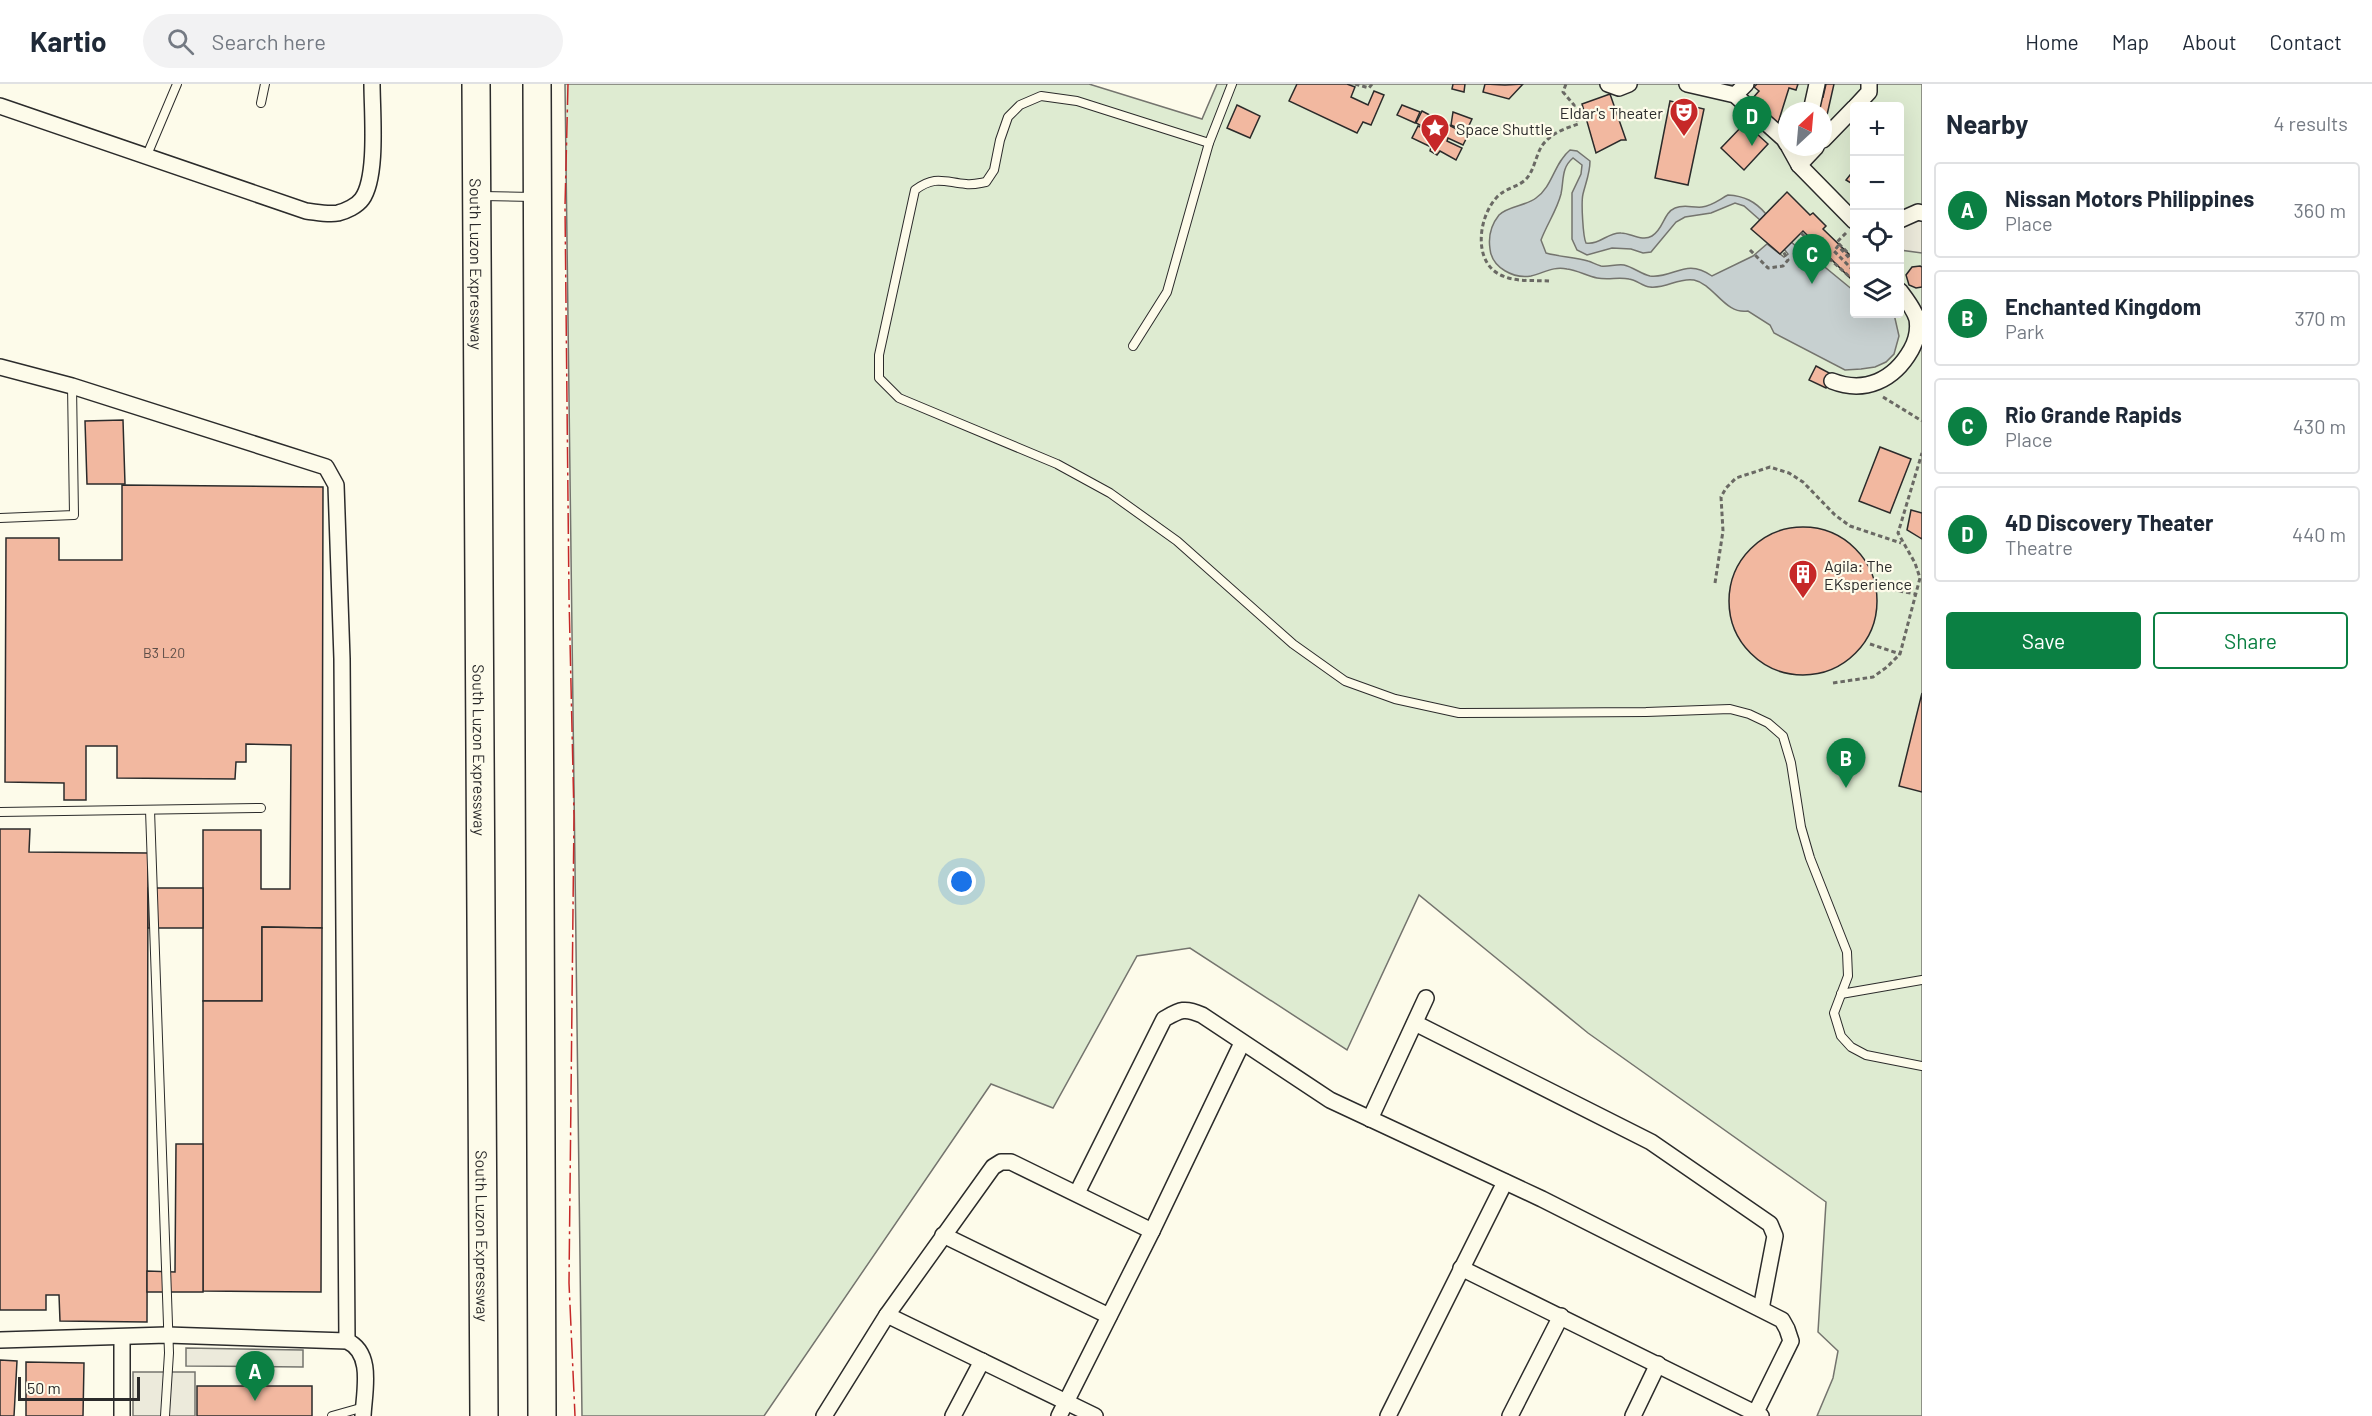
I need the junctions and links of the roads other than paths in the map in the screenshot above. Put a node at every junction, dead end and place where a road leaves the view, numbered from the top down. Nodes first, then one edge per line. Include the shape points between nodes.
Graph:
1 (177, 84) edge
2 (265, 84) edge
3 (372, 84) edge
4 (476, 84) edge
5 (537, 84) edge
6 (1232, 84) edge
7 (1608, 84) edge
8 (1629, 84) edge
9 (1687, 84) edge
10 (1817, 84) edge
11 (1869, 84) edge
12 (1740, 89) edge
13 (1812, 102) edge
14 (1860, 102) edge
15 (261, 103) dead end
16 (0, 106) edge
17 (1850, 112) edge
18 (1832, 131) edge
19 (1778, 132) edge
20 (1209, 143) junction
21 (147, 154) junction
22 (1794, 156) edge
23 (1807, 156) edge
24 (1798, 165) junction
25 (477, 196) junction
26 (537, 197) junction
27 (1922, 213) edge
28 (1850, 217) edge
29 (1904, 218) edge
30 (1904, 299) edge
31 (1133, 346) dead end
32 (0, 367) edge
33 (1832, 381) dead end
34 (72, 386) junction
35 (0, 518) edge
36 (261, 808) dead end
37 (150, 810) junction
38 (0, 812) edge
39 (1922, 980) edge
40 (1841, 994) junction
41 (1426, 999) dead end
42 (1415, 1023) junction
43 (1242, 1043) junction
44 (1922, 1066) edge
45 (1370, 1119) junction
46 (1505, 1182) junction
47 (1077, 1193) junction
48 (1152, 1231) junction
49 (943, 1235) junction
50 (1461, 1268) junction
51 (1761, 1309) junction
52 (887, 1315) junction
53 (1109, 1316) junction
54 (1560, 1316) junction
55 (167, 1335) junction
56 (122, 1336) junction
57 (0, 1340) edge
58 (347, 1341) junction
59 (981, 1362) junction
60 (1658, 1364) junction
61 (1066, 1401) junction
62 (364, 1412) edge
63 (1757, 1415) edge
64 (122, 1416) edge
65 (165, 1416) edge
66 (332, 1416) edge
67 (484, 1416) edge
68 (542, 1416) edge
69 (824, 1416) edge
70 (953, 1416) edge
71 (1059, 1416) edge
72 (1095, 1416) edge
73 (1388, 1416) edge
74 (1510, 1416) edge
75 (1633, 1416) edge

1 - 21 lane
2 - 15 lane
3 - 21 street via 370,181 362,199 339,213 306,211
4 - 25 highway, South Luzon Expressway
5 - 26 highway
6 - 20 lane
7 - 8 street via 1619,88
9 - 12 street
10 - 13 street
11 - 14 street via 1869,92
12 - 19 street
16 - 21 street
17 - 18 street
20 - 31 lane via 1167,292
20 - 40 lane via 1077,101 1041,96 1020,105 1008,117 994,170 986,182 969,185 936,179 915,190 879,355 879,378 899,398 1057,464 1110,493 1177,541 1293,644 1345,681 1395,699 1459,713 1730,709 1768,723 1783,736 1810,858 1847,952 1848,976
22 - 24 street
23 - 24 street
24 - 28 street
25 - 26 lane
25 - 67 highway, South Luzon Expressway
26 - 68 highway
27 - 29 street
30 - 33 street via 1917,319 1917,339 1896,371 1873,384 1857,387
32 - 34 street
34 - 35 lane via 74,515
34 - 58 street via 326,467 336,485 342,659
36 - 37 lane
37 - 38 lane
37 - 55 lane
39 - 40 lane
40 - 44 lane via 1834,1013 1841,1036 1851,1047 1866,1055
41 - 42 street
42 - 45 street
42 - 51 street via 1651,1142 1770,1224 1775,1236
43 - 45 street via 1330,1100
43 - 47 street via 1189,1009 1164,1019
43 - 48 street
45 - 46 street
46 - 50 street
46 - 51 street
47 - 48 street
47 - 49 street via 1011,1162 1001,1162 993,1167
48 - 53 street
49 - 52 street
49 - 53 street
50 - 54 street
50 - 73 street
51 - 63 street via 1782,1320 1791,1341
52 - 59 street
52 - 69 street
53 - 61 street
54 - 60 street
54 - 74 street
55 - 56 street
55 - 58 street
55 - 65 lane
56 - 57 street
56 - 64 street
58 - 62 street via 357,1345 365,1361
59 - 61 street
59 - 70 street
60 - 63 street
60 - 75 street
61 - 71 street
61 - 72 street
62 - 66 lane

